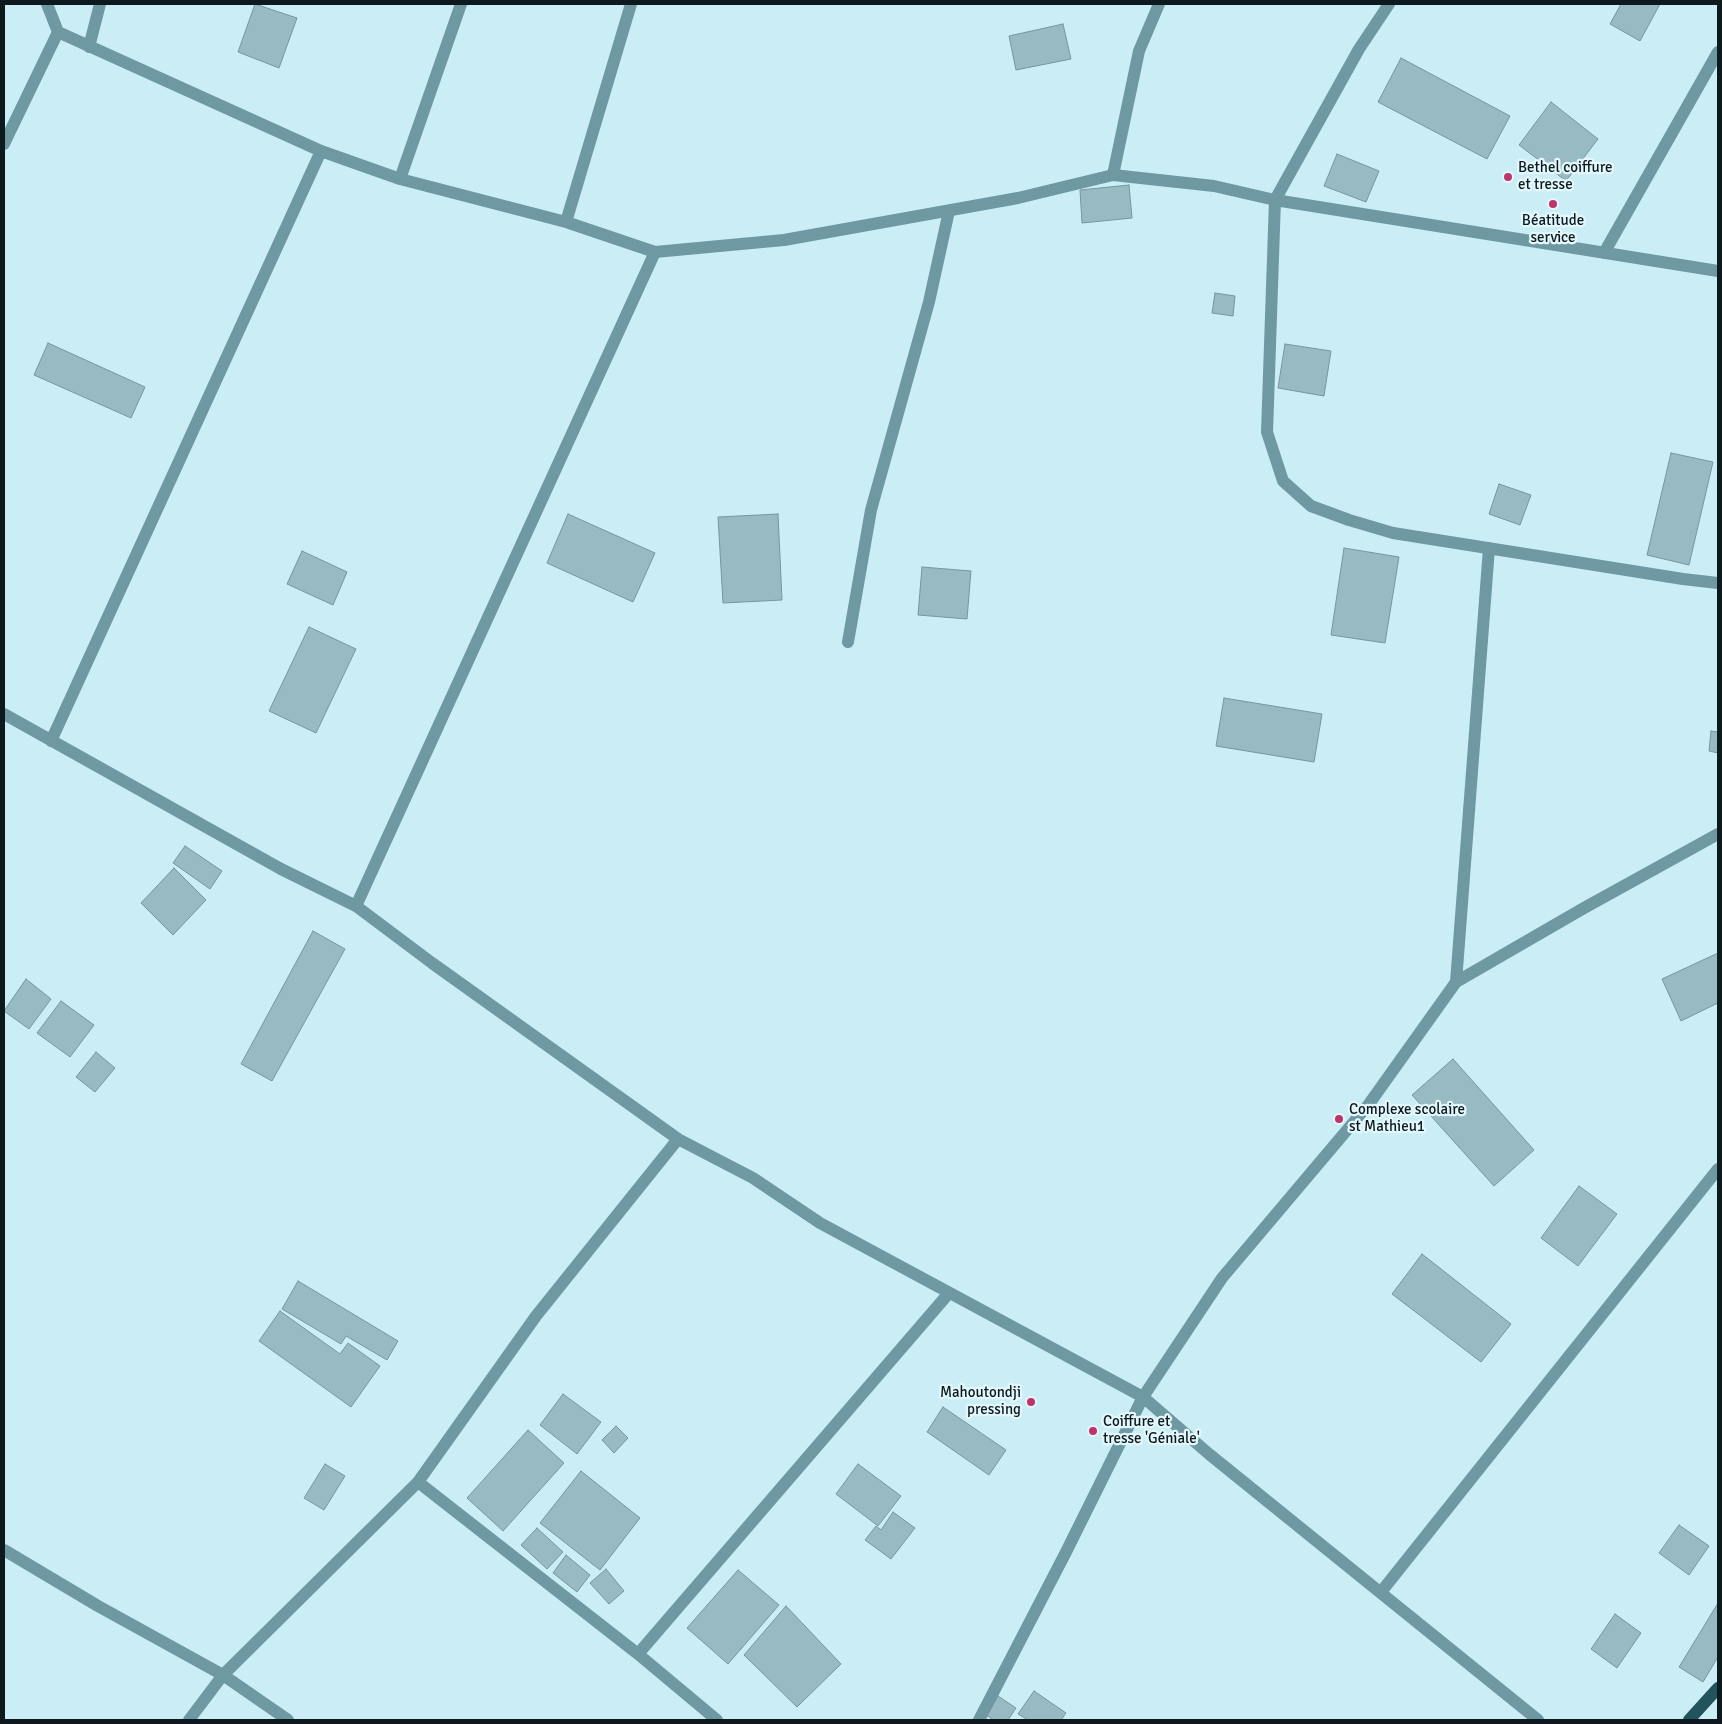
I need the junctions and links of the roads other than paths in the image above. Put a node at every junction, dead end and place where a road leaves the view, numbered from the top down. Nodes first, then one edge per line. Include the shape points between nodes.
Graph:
1 (47, 4) edge
2 (100, 4) edge
3 (462, 4) edge
4 (631, 4) edge
5 (1159, 4) edge
6 (1389, 4) edge
7 (58, 32) junction
8 (88, 47) junction
9 (1718, 52) edge
10 (4, 144) edge
11 (321, 151) junction
12 (1113, 175) junction
13 (400, 179) junction
14 (1275, 200) junction
15 (948, 211) junction
16 (566, 222) junction
17 (655, 252) junction
18 (1604, 253) junction
19 (1718, 271) edge
20 (1489, 548) junction
21 (1718, 583) edge
22 (848, 642) dead end
23 (4, 714) edge
24 (51, 741) junction
25 (1718, 834) edge
26 (356, 906) junction
27 (1456, 982) junction
28 (678, 1139) junction
29 (1718, 1169) edge
30 (948, 1293) junction
31 (1143, 1397) junction
32 (418, 1482) junction
33 (4, 1550) edge
34 (1381, 1592) junction
35 (638, 1654) junction
36 (224, 1675) junction
37 (1718, 1688) edge
38 (188, 1720) edge
39 (288, 1720) edge
40 (717, 1720) edge
41 (979, 1720) edge
42 (1538, 1720) edge
43 (1689, 1720) edge

1 - 7 street
2 - 8 street
3 - 13 street
4 - 16 street
5 - 12 street via 1139,51
6 - 14 street via 1359,49
7 - 8 street
7 - 10 street
8 - 11 street
9 - 18 street
11 - 13 street
11 - 24 street
12 - 14 street via 1214,186
12 - 15 street
13 - 16 street
14 - 18 street
14 - 20 street via 1267,432 1283,481 1312,506 1348,520 1393,533
15 - 17 street via 784,240
15 - 22 street via 929,302 871,510
16 - 17 street
17 - 26 street
18 - 19 street
20 - 21 street
20 - 27 street
23 - 24 street
24 - 26 street via 281,869
25 - 27 street
26 - 28 street
27 - 31 street via 1369,1104 1222,1278
28 - 30 street via 752,1178 820,1223
28 - 32 street via 536,1316
29 - 34 street
30 - 31 street
30 - 35 street
31 - 34 street
31 - 41 street
32 - 35 street
32 - 36 street
33 - 36 street
34 - 42 street
35 - 40 street
36 - 38 street
36 - 39 street
37 - 43 main road

